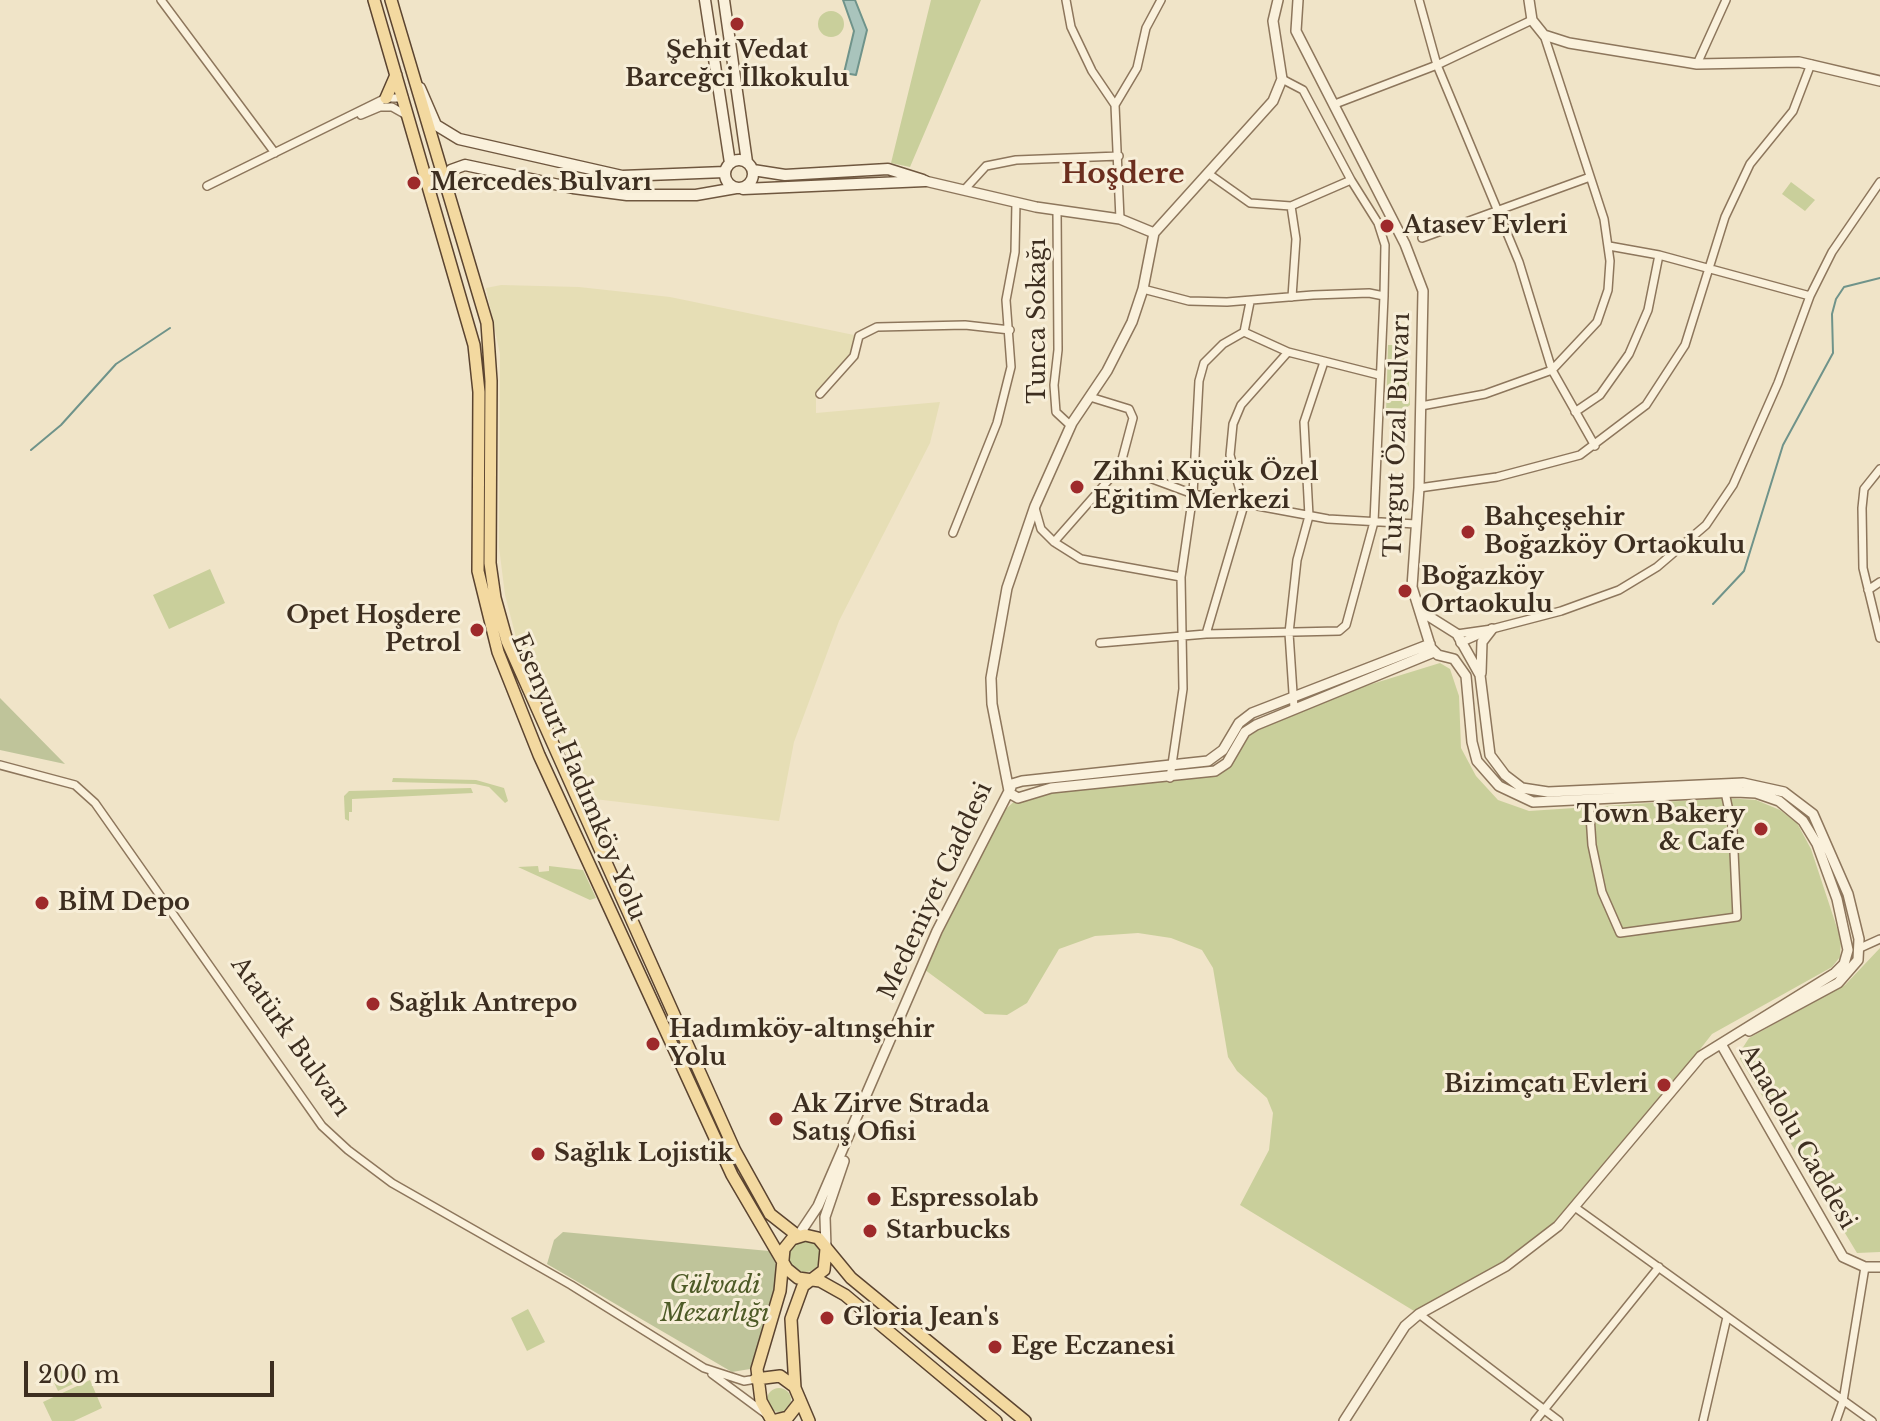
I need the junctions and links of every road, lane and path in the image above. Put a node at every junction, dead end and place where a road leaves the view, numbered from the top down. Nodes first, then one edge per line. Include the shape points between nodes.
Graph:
1 (161, 0) edge
2 (374, 0) edge
3 (391, 0) edge
4 (705, 0) edge
5 (724, 0) edge
6 (1066, 0) edge
7 (1161, 0) edge
8 (1278, 0) edge
9 (1298, 0) edge
10 (1419, 0) edge
11 (1529, 0) edge
12 (1726, 0) edge
13 (1532, 20) junction
14 (1544, 35) junction
15 (1697, 64) junction
16 (1811, 64) junction
17 (1437, 65) junction
18 (396, 74) junction
19 (1878, 78) edge
20 (413, 79) junction
21 (1282, 79) junction
22 (386, 98) junction
23 (404, 98) junction
24 (1335, 104) junction
25 (1115, 105) junction
26 (410, 117) junction
27 (347, 118) junction
28 (275, 153) junction
29 (1119, 156) junction
30 (750, 166) junction
31 (727, 168) junction
32 (1209, 174) junction
33 (1590, 177) junction
34 (1351, 180) junction
35 (925, 181) junction
36 (1880, 182) edge
37 (207, 186) dead end
38 (739, 188) junction
39 (965, 189) junction
40 (448, 200) junction
41 (1016, 202) junction
42 (1291, 206) junction
43 (1057, 210) junction
44 (1499, 213) junction
45 (1120, 219) junction
46 (1154, 233) junction
47 (1422, 238) dead end
48 (1609, 246) junction
49 (1659, 255) junction
50 (1707, 268) junction
51 (1143, 289) junction
52 (1384, 296) junction
53 (1810, 296) junction
54 (1292, 297) junction
55 (1250, 302) junction
56 (1010, 330) junction
57 (1244, 332) junction
58 (1288, 352) junction
59 (1324, 362) junction
60 (1552, 370) junction
61 (1379, 375) junction
62 (820, 394) dead end
63 (1090, 397) junction
64 (1421, 406) junction
65 (1575, 412) junction
66 (1071, 426) junction
67 (1595, 446) junction
68 (1120, 467) junction
69 (1880, 469) edge
70 (1419, 488) junction
71 (1193, 494) junction
72 (1244, 505) junction
73 (1035, 506) junction
74 (1309, 516) junction
75 (1374, 522) junction
76 (1416, 524) junction
77 (953, 533) dead end
78 (1054, 542) junction
79 (1181, 577) junction
80 (1880, 582) edge
81 (1868, 590) junction
82 (1422, 612) junction
83 (1444, 627) junction
84 (1492, 629) junction
85 (1289, 633) junction
86 (1206, 634) junction
87 (1181, 635) junction
88 (1458, 638) junction
89 (1880, 638) edge
90 (1100, 643) dead end
91 (1431, 645) junction
92 (1448, 657) junction
93 (518, 667) junction
94 (505, 671) junction
95 (1481, 680) junction
96 (1293, 695) junction
97 (1294, 708) junction
98 (0, 765) edge
99 (1172, 767) junction
100 (1170, 778) junction
101 (1009, 791) junction
102 (1725, 792) junction
103 (1589, 800) junction
104 (1880, 939) edge
105 (1860, 948) junction
106 (1721, 1044) junction
107 (864, 1102) junction
108 (1576, 1208) junction
109 (798, 1236) junction
110 (826, 1248) junction
111 (784, 1263) junction
112 (1659, 1267) junction
113 (1865, 1267) junction
114 (1880, 1267) edge
115 (812, 1279) junction
116 (1419, 1314) junction
117 (1727, 1317) junction
118 (704, 1368) junction
119 (756, 1379) junction
120 (795, 1388) junction
121 (1843, 1401) junction
122 (799, 1403) junction
123 (1543, 1409) junction
124 (771, 1419) edge
125 (809, 1421) edge
126 (996, 1421) edge
127 (1025, 1421) edge
128 (1344, 1421) edge
129 (1535, 1421) edge
130 (1559, 1421) edge
131 (1703, 1421) edge
132 (1836, 1421) edge
133 (1872, 1421) edge

1 - 28 street
2 - 18 main road, Esenyurt Hadımköy Yolu
3 - 20 main road, Esenyurt Hadımköy Yolu
4 - 31 main road
5 - 30 main road
6 - 25 street via 1071,27
7 - 25 street via 1146,28 1137,68
8 - 21 street via 1273,21
9 - 24 street, Turgut Özal Bulvarı via 1296,31
10 - 17 street
11 - 13 street
12 - 15 street
13 - 14 street
13 - 17 street
14 - 15 street
14 - 33 street
15 - 16 street
16 - 19 street
16 - 50 street via 1793,111 1750,164
17 - 24 street
17 - 44 street
18 - 22 main road
18 - 23 main road, Esenyurt Hadımköy Yolu
20 - 31 main road via 438,127 459,139 622,176
20 - 40 main road, Esenyurt Hadımköy Yolu
21 - 32 street via 1264,113
21 - 34 street via 1303,90
22 - 23 street
22 - 27 street
23 - 26 main road, Esenyurt Hadımköy Yolu
24 - 64 street, Turgut Özal Bulvarı via 1423,291
25 - 29 street
26 - 27 street via 380,107
26 - 94 main road, Esenyurt Hadımköy Yolu via 474,345 479,392 478,571
27 - 28 street
28 - 37 street
29 - 39 street via 1061,156 986,166
29 - 45 street
30 - 31 main road via 738,160
30 - 35 main road via 795,175 888,169
30 - 38 main road via 753,179
31 - 38 main road via 726,181
32 - 42 street via 1250,203
32 - 46 street
33 - 44 street
33 - 48 street
34 - 42 street
34 - 52 street via 1385,245
35 - 38 main road
35 - 39 street
36 - 53 street via 1832,252
38 - 40 main road via 696,195 627,195 465,165 449,174
39 - 41 street
40 - 93 main road, Esenyurt Hadımköy Yolu via 487,323 490,563 498,613
41 - 43 street
41 - 56 street via 1015,252 1006,300
42 - 54 street via 1296,239
43 - 45 street
43 - 66 street, Tunca Sokağı via 1054,385 1056,412
44 - 47 street
44 - 60 street
45 - 46 street
46 - 51 street, Medeniyet Caddesi
48 - 49 street
48 - 60 street via 1608,290 1597,322
49 - 50 street
49 - 65 street via 1648,310 1629,354 1600,395
50 - 53 street
50 - 67 street via 1685,345 1646,405
51 - 55 street via 1189,301
51 - 63 street, Medeniyet Caddesi via 1132,322
52 - 54 street
52 - 61 street
53 - 84 street via 1733,485 1706,525 1657,567 1619,590
54 - 55 street
55 - 57 street
56 - 62 street via 877,327 859,336 854,356
56 - 77 street via 1011,367 997,423
57 - 58 street
57 - 71 street via 1204,363
58 - 59 street
58 - 72 street via 1241,405 1233,424 1230,455
59 - 61 street
59 - 74 street via 1304,422
60 - 64 street via 1485,394
60 - 65 street
61 - 75 street
63 - 66 street, Medeniyet Caddesi
63 - 68 street via 1129,409 1133,418
64 - 70 street, Turgut Özal Bulvarı
65 - 67 street
66 - 73 street, Medeniyet Caddesi
67 - 70 street via 1580,455 1497,477
68 - 71 street
68 - 78 street
69 - 81 street via 1864,489 1862,508
70 - 76 street, Turgut Özal Bulvarı
71 - 72 street
71 - 79 street
72 - 74 street
72 - 86 street
73 - 78 street via 1041,529
73 - 101 street, Medeniyet Caddesi via 1007,588 991,678
74 - 75 street
74 - 85 street via 1297,560
75 - 76 street
75 - 85 street via 1346,625 1339,631
76 - 82 street, Turgut Özal Bulvarı via 1412,587
78 - 79 street via 1081,559
79 - 87 street
80 - 81 street
81 - 89 street
82 - 83 street
82 - 91 street, Turgut Özal Bulvarı
83 - 88 street
83 - 91 street via 1435,631
84 - 88 street
84 - 95 street via 1482,642
85 - 86 street
85 - 96 street
86 - 87 street
87 - 90 street
87 - 99 street via 1183,689
88 - 92 street via 1456,652
88 - 95 street
91 - 92 street
91 - 96 street
91 - 97 street
92 - 103 street via 1466,676 1474,751 1491,779 1510,794 1533,802
93 - 94 main road
93 - 109 main road, Esenyurt Hadımköy Yolu via 735,1151 770,1214
94 - 111 main road, Esenyurt Hadımköy Yolu via 732,1175
95 - 105 street via 1490,755 1522,788 1548,792 1743,783 1778,790 1804,805 1818,821 1833,855
96 - 97 street
96 - 99 street via 1246,717 1223,750 1208,761
97 - 100 street via 1245,732 1223,767
98 - 118 street, Atatürk Bulvarı via 75,785 95,803 336,1140 392,1183
99 - 100 street
99 - 101 street via 1022,781
100 - 101 street via 1051,788 1018,798
101 - 107 street, Medeniyet Caddesi via 937,931
102 - 103 street
102 - 103 street via 1733,830 1737,917 1620,933 1602,892
102 - 106 street via 1766,795 1807,825 1837,899 1848,950 1835,973
104 - 105 street
105 - 106 street via 1855,967 1842,980
106 - 108 street via 1701,1056
106 - 113 street, Anadolu Caddesi via 1843,1257
107 - 109 street via 818,1206
107 - 110 street via 825,1217
108 - 112 street
108 - 116 street via 1506,1266
109 - 110 main road via 812,1236
109 - 111 main road via 784,1249
110 - 115 main road via 827,1263
110 - 127 main road via 851,1278
111 - 115 main road via 798,1278
111 - 119 main road
112 - 117 street
112 - 123 street
113 - 114 street
113 - 121 street
115 - 120 main road via 797,1294 791,1319
115 - 126 main road via 851,1300
116 - 123 street
116 - 128 street via 1396,1337
117 - 121 street
117 - 131 street
118 - 119 street, Atatürk Bulvarı via 741,1380
118 - 124 street, Atatürk Bulvarı
119 - 120 main road via 780,1376
119 - 124 main road
120 - 122 main road
121 - 132 street
121 - 133 street
122 - 124 main road via 788,1417
122 - 125 main road
123 - 129 street
123 - 130 street

